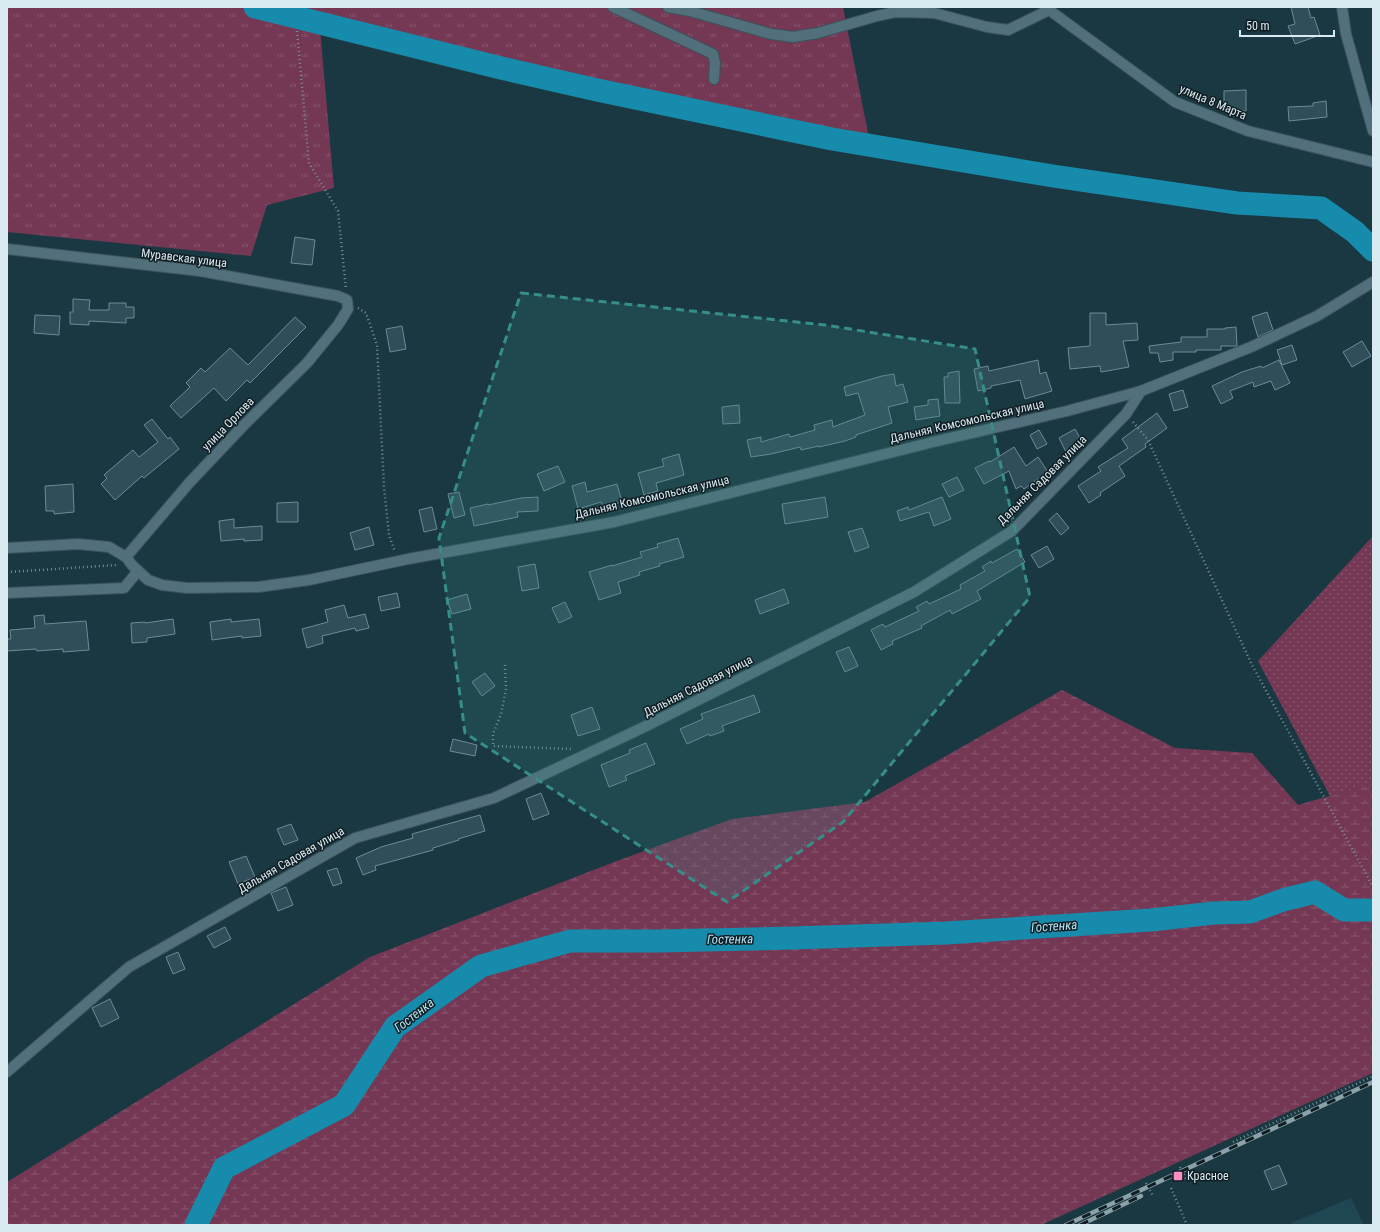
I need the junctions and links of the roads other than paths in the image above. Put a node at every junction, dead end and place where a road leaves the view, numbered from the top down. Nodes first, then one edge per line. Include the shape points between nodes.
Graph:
1 (612, 7) edge
2 (668, 7) edge
3 (1342, 7) edge
4 (1047, 8) edge
5 (714, 79) dead end
6 (1373, 131) edge
7 (1373, 162) edge
8 (7, 249) edge
9 (1373, 282) edge
10 (348, 309) joint
11 (1141, 391) junction
12 (7, 548) edge
13 (132, 564) junction
14 (7, 593) edge
15 (7, 1072) edge

1 - 5 street via 713,54
2 - 4 street via 690,10 771,34 793,37 818,33 896,12 934,13 986,27 1008,30
3 - 6 street via 1346,34
4 - 7 street, улица 8 Марта via 1175,102 1248,132
8 - 10 street, Муравская улица via 200,271 338,296 347,300
9 - 11 street via 1317,316 1252,346
10 - 13 street, улица Орлова via 307,363 190,482
11 - 13 street, Дальняя Комсомольская улица via 614,522 408,559 309,580 258,587 187,588 162,585 148,580
11 - 15 street, Дальняя Садовая улица via 1126,414 1012,531 914,592 642,728 494,798 354,838 129,967
12 - 13 street via 78,544 109,548
13 - 14 street via 124,588

